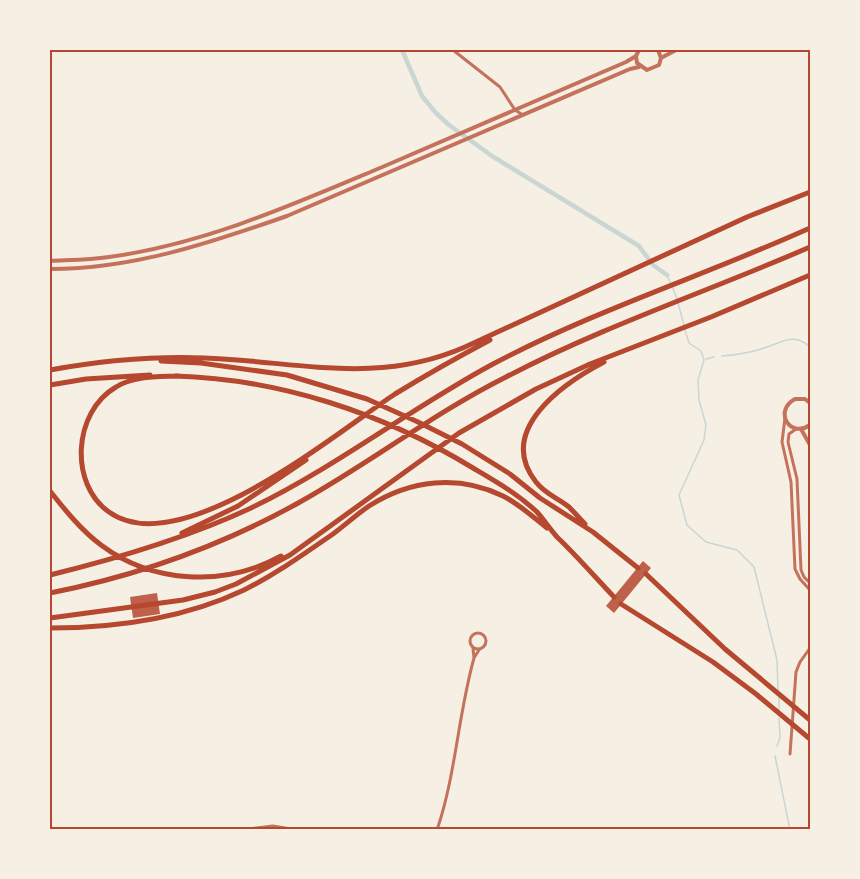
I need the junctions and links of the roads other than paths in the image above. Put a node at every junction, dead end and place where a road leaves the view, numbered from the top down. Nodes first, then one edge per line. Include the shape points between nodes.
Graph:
1 (453, 50) edge
2 (639, 50) edge
3 (658, 50) edge
4 (676, 50) edge
5 (636, 56) junction
6 (661, 58) junction
7 (639, 67) junction
8 (515, 110) junction
9 (523, 115) junction
10 (810, 192) edge
11 (810, 228) edge
12 (810, 247) edge
13 (50, 261) edge
14 (50, 269) edge
15 (810, 275) edge
16 (550, 310) junction
17 (626, 350) junction
18 (126, 360) junction
19 (50, 370) edge
20 (178, 376) junction
21 (50, 385) edge
22 (810, 403) edge
23 (785, 418) junction
24 (352, 424) junction
25 (810, 425) edge
26 (798, 429) junction
27 (810, 445) edge
28 (50, 491) edge
29 (322, 531) junction
30 (594, 532) junction
31 (558, 537) junction
32 (131, 554) junction
33 (638, 568) dead end
34 (646, 574) dead end
35 (50, 575) edge
36 (810, 583) edge
37 (810, 590) edge
38 (50, 593) edge
39 (614, 597) dead end
40 (621, 604) dead end
41 (50, 618) edge
42 (50, 628) edge
43 (472, 647) junction
44 (810, 648) edge
45 (480, 649) junction
46 (474, 658) junction
47 (810, 720) edge
48 (810, 740) edge
49 (790, 754) dead end
50 (241, 830) edge
51 (297, 830) edge
52 (436, 830) edge

1 - 8 street via 500,87
2 - 5 street
3 - 6 street
4 - 6 street
5 - 7 street
5 - 8 street
6 - 7 street via 651,70
7 - 9 street
8 - 9 street
8 - 13 street via 226,230 107,258
9 - 14 street via 287,216 191,249 111,265
10 - 16 highway via 678,248
11 - 32 highway via 569,327 492,364 253,507
12 - 38 highway via 503,378 328,485 203,548 141,570
15 - 17 highway
16 - 18 highway via 449,354 397,367 356,370 204,358
16 - 24 highway via 444,365
17 - 29 highway via 486,416
17 - 30 highway via 554,394 532,420 525,441 527,465 536,482
18 - 19 highway
18 - 30 highway via 201,363 287,375 367,399 462,444
20 - 21 highway via 140,375
20 - 24 highway via 137,379 117,386 100,400 89,420 82,445 84,479 97,503 118,518 159,523 214,507 270,479
20 - 31 highway via 286,390 403,430 502,485 536,512
22 - 23 street via 802,398 792,400 786,406
23 - 26 street
23 - 37 street via 782,442 791,482 795,569
24 - 32 highway via 238,506
25 - 26 street
26 - 27 street
26 - 36 street via 789,434 788,442 797,479 801,570
28 - 29 highway via 101,545 127,560 175,576 248,571 279,558
29 - 41 highway via 260,573 215,592
30 - 33 highway
31 - 39 highway
31 - 42 highway via 503,496 476,486 440,482 413,486 368,507 264,580 221,600 164,616 104,626
32 - 35 highway
34 - 47 highway via 725,649
40 - 48 highway via 713,662
43 - 45 street
43 - 45 street via 470,638 479,632 486,640
43 - 46 street
44 - 49 street via 796,672
45 - 46 street
46 - 52 street via 450,785
50 - 51 street via 273,826

